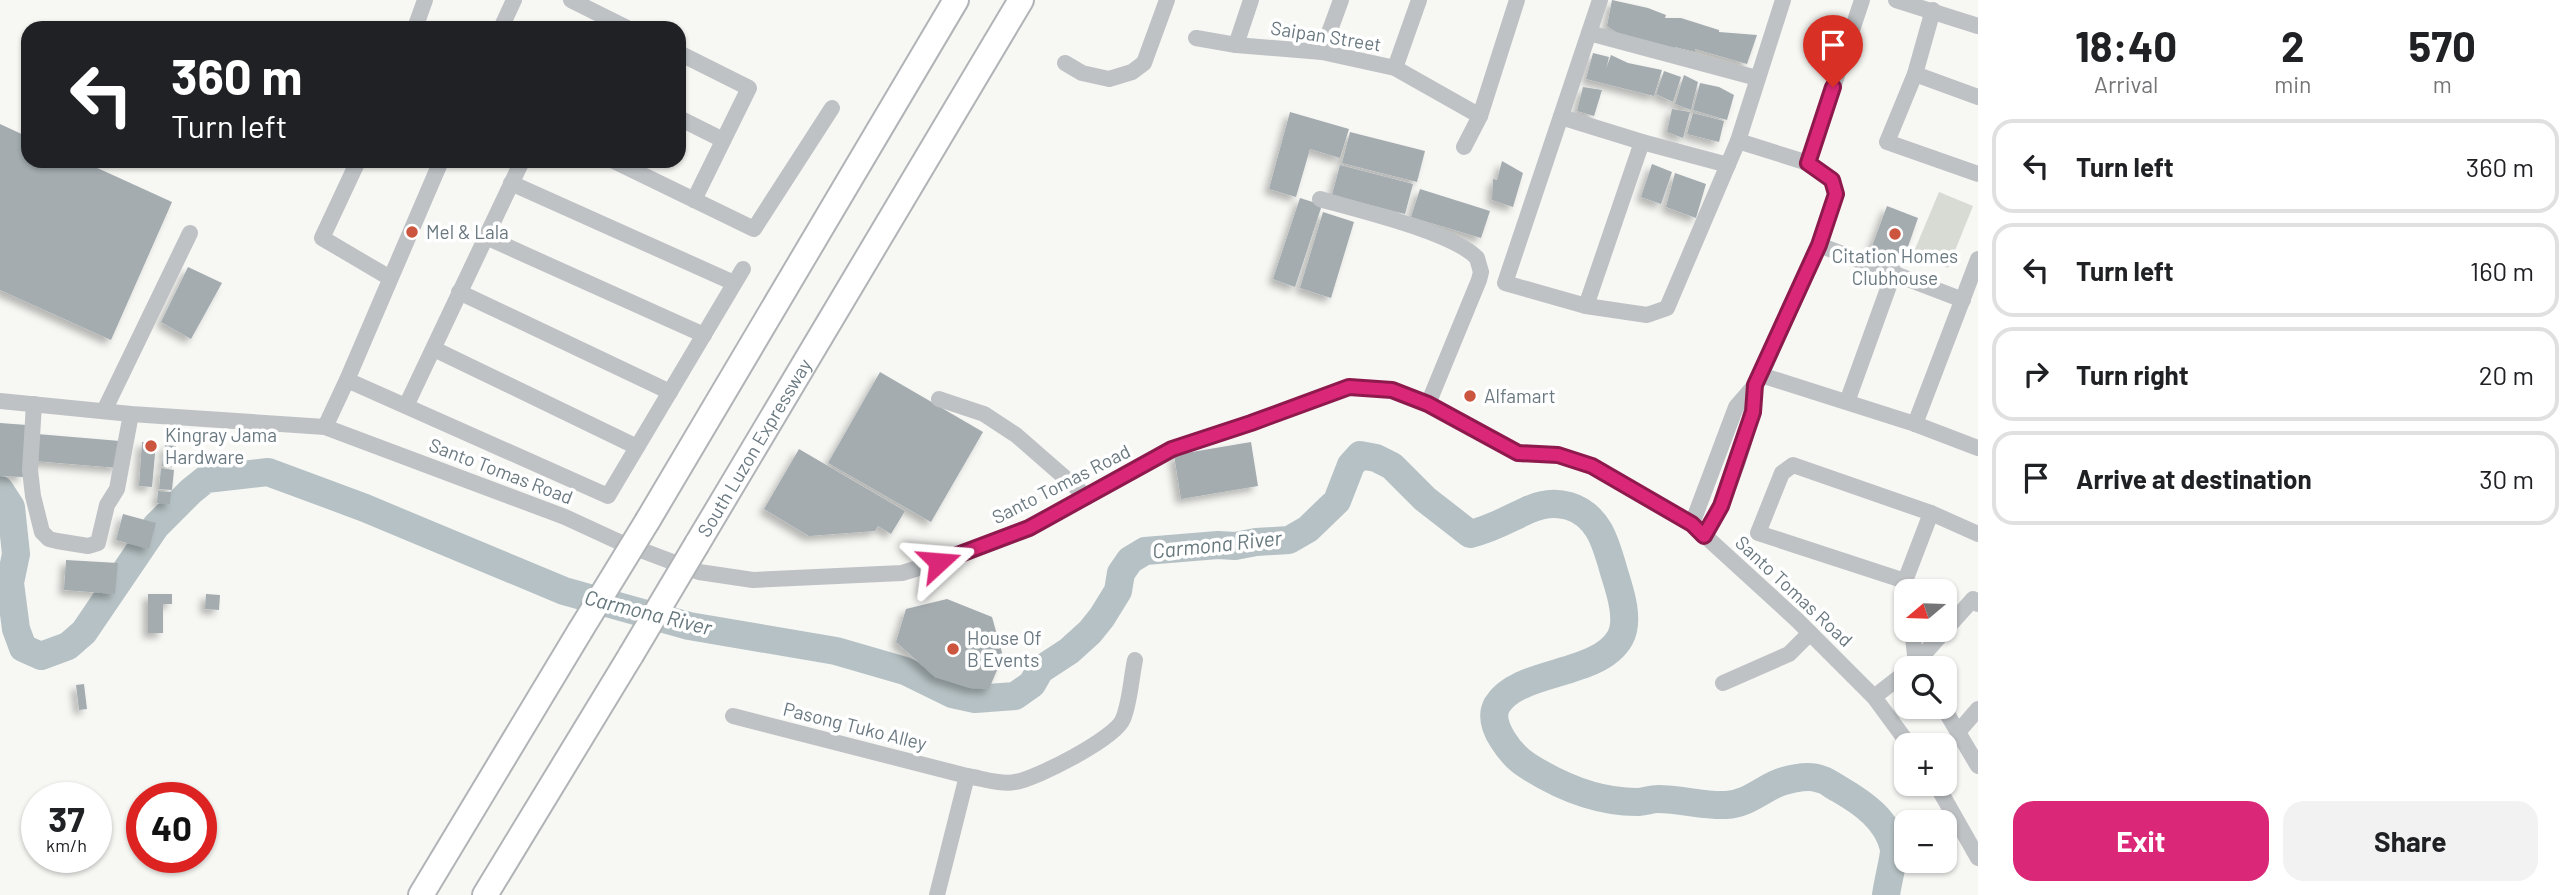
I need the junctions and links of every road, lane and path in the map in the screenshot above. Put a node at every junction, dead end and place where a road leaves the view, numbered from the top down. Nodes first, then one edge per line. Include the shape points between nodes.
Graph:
1 (425, 0) edge
2 (513, 0) edge
3 (570, 0) edge
4 (956, 0) edge
5 (1021, 0) edge
6 (1167, 0) edge
7 (1251, 0) edge
8 (1341, 0) edge
9 (1419, 0) edge
10 (1517, 0) edge
11 (1600, 0) edge
12 (1783, 0) edge
13 (1862, 0) edge
14 (1896, 0) edge
15 (1933, 10) junction
16 (418, 21) edge
17 (504, 21) edge
18 (613, 21) edge
19 (1978, 26) edge
20 (1589, 33) junction
21 (1196, 37) dead end
22 (1236, 45) junction
23 (1322, 52) junction
24 (686, 56) edge
25 (1065, 63) dead end
26 (1395, 68) junction
27 (1914, 74) junction
28 (1757, 78) junction
29 (1978, 97) edge
30 (832, 108) dead end
31 (1480, 116) junction
32 (1561, 117) junction
33 (686, 122) edge
34 (723, 140) junction
35 (1738, 141) junction
36 (1642, 142) junction
37 (1464, 147) dead end
38 (1808, 163) junction
39 (1728, 165) junction
40 (355, 168) edge
41 (438, 168) edge
42 (518, 168) edge
43 (628, 168) edge
44 (1978, 174) edge
45 (511, 183) junction
46 (1320, 199) dead end
47 (694, 200) junction
48 (190, 233) dead end
49 (486, 237) junction
50 (1819, 245) junction
51 (1978, 259) edge
52 (1894, 272) junction
53 (390, 278) junction
54 (459, 292) junction
55 (1963, 300) junction
56 (1586, 306) junction
57 (704, 335) junction
58 (434, 349) junction
59 (347, 380) junction
60 (1758, 380) junction
61 (670, 392) junction
62 (939, 399) dead end
63 (0, 401) edge
64 (1847, 402) junction
65 (34, 404) junction
66 (1428, 404) junction
67 (406, 405) junction
68 (104, 411) junction
69 (131, 414) junction
70 (1915, 424) junction
71 (325, 427) junction
72 (637, 447) junction
73 (1978, 448) edge
74 (1714, 464) junction
75 (1733, 471) junction
76 (1087, 497) junction
77 (1931, 513) junction
78 (1692, 524) junction
79 (1978, 534) edge
80 (1704, 536) junction
81 (1908, 579) edge
82 (1894, 582) edge
83 (1976, 599) edge
84 (1957, 615) edge
85 (1810, 634) junction
86 (1135, 660) dead end
87 (1894, 682) edge
88 (1723, 683) dead end
89 (1874, 697) junction
90 (1978, 709) edge
91 (733, 716) dead end
92 (1950, 719) edge
93 (1958, 732) junction
94 (1900, 733) edge
95 (1978, 766) edge
96 (967, 776) junction
97 (1943, 796) edge
98 (1978, 858) edge
99 (421, 895) edge
100 (485, 895) edge
101 (937, 895) edge

1 - 16 street
2 - 17 street
3 - 18 street
4 - 99 highway, bridge
5 - 100 highway, South Luzon Expressway, bridge
6 - 25 street via 1144,63 1132,72 1109,79 1082,73
7 - 22 street
8 - 23 street
9 - 26 street
10 - 31 street
11 - 20 street
12 - 28 street
13 - 38 street
14 - 15 street
15 - 19 street
15 - 27 street
20 - 28 street
20 - 32 street
21 - 22 street, Saipan Street
22 - 23 street, Saipan Street
23 - 26 street, Saipan Street
24 - 34 street via 749,88
26 - 31 street, Saipan Street
27 - 29 street
27 - 44 street via 1888,142
28 - 35 street
30 - 47 street via 754,229
31 - 37 street
32 - 36 street
32 - 56 street via 1505,283
33 - 34 street
34 - 47 street
35 - 38 street
35 - 39 street
36 - 39 street
36 - 56 street
38 - 50 street via 1832,180 1836,194
39 - 56 street via 1667,308 1647,316
40 - 53 street via 322,238
41 - 53 street
42 - 45 street
43 - 47 street
45 - 49 street
45 - 57 street via 739,276
46 - 66 street via 1427,231 1477,258 1479,279
48 - 68 street
49 - 54 street
49 - 57 street
50 - 52 street
50 - 60 street
51 - 55 street
52 - 55 street
52 - 64 street
53 - 59 street
54 - 58 street
54 - 61 street
55 - 70 street
57 - 61 street
58 - 67 street
58 - 72 street
59 - 67 street
59 - 71 street
60 - 64 street
60 - 74 street via 1735,407
60 - 75 street via 1753,412
61 - 72 street
62 - 76 street via 984,414 1016,435
63 - 65 street, Santo Tomas Road
64 - 70 street
65 - 68 street, Santo Tomas Road
65 - 69 street via 30,470 43,532 49,539 88,546 98,543 107,505 117,489
66 - 76 street, Santo Tomas Road via 1392,390 1349,387 1172,449
66 - 78 street, Santo Tomas Road via 1518,453 1558,455 1592,466
67 - 72 street via 608,496
68 - 69 street, Santo Tomas Road
69 - 71 street, Santo Tomas Road
70 - 73 street
71 - 76 street, Santo Tomas Road via 699,572 753,580 902,573 1029,528
74 - 75 street
74 - 78 street
75 - 80 street
77 - 79 street
77 - 81 street
77 - 82 street via 1793,464 1782,472 1758,533
78 - 80 street, Santo Tomas Road
80 - 85 street, Santo Tomas Road
83 - 84 street
85 - 88 street via 1789,654
85 - 89 street, Santo Tomas Road
86 - 96 street, Pasong Tuko Alley via 1123,720 1114,731 1055,768 1025,779 1007,782
87 - 89 street
89 - 94 street, Santo Tomas Road
90 - 93 street
91 - 96 street, Pasong Tuko Alley
92 - 93 street
93 - 95 street
96 - 101 street
97 - 98 street

